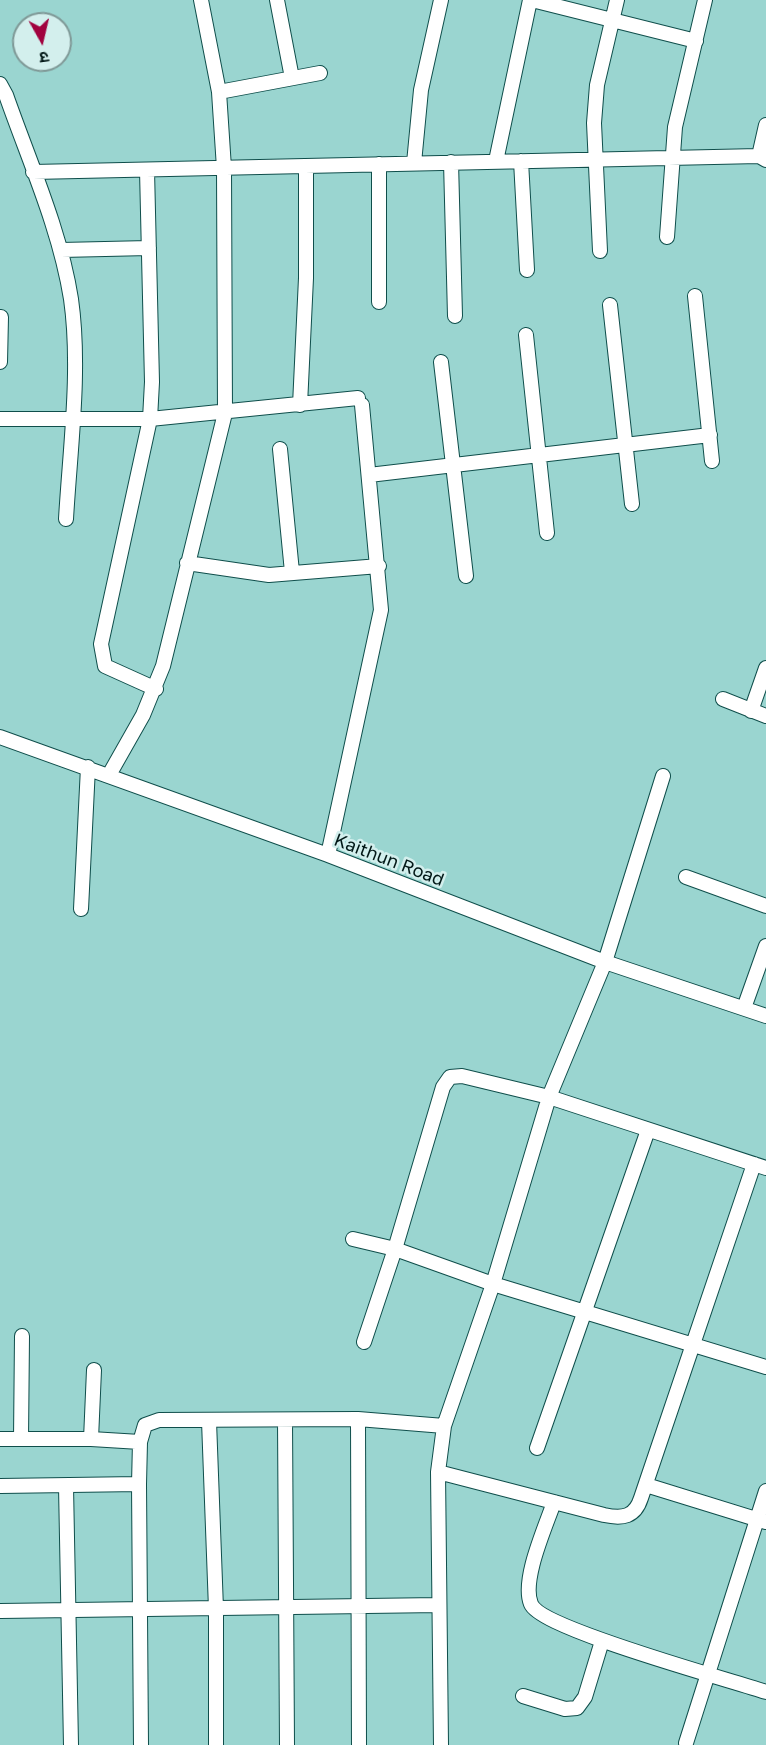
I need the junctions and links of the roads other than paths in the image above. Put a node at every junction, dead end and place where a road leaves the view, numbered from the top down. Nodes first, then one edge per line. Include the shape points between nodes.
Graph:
1 (201, 0) edge
2 (277, 0) edge
3 (441, 0) edge
4 (531, 0) edge
5 (617, 0) edge
6 (705, 0) edge
7 (612, 20) junction
8 (696, 40) junction
9 (320, 73) dead end
10 (292, 78) junction
11 (0, 84) edge
12 (219, 92) junction
13 (766, 125) edge
14 (762, 158) edge
15 (671, 159) junction
16 (594, 160) junction
17 (496, 161) junction
18 (521, 161) junction
19 (451, 162) junction
20 (414, 163) junction
21 (379, 164) junction
22 (306, 166) junction
23 (224, 168) junction
24 (147, 170) junction
25 (33, 172) junction
26 (667, 237) dead end
27 (149, 248) junction
28 (61, 250) junction
29 (600, 251) dead end
30 (527, 270) dead end
31 (695, 296) dead end
32 (379, 302) dead end
33 (610, 305) dead end
34 (455, 316) dead end
35 (1, 317) edge
36 (526, 335) dead end
37 (0, 362) edge
38 (441, 363) dead end
39 (300, 405) junction
40 (225, 413) junction
41 (0, 419) edge
42 (72, 419) junction
43 (150, 419) junction
44 (710, 435) junction
45 (625, 445) junction
46 (280, 449) dead end
47 (537, 455) junction
48 (712, 461) dead end
49 (451, 465) junction
50 (369, 475) junction
51 (632, 504) dead end
52 (66, 519) dead end
53 (547, 533) dead end
54 (187, 563) junction
55 (379, 566) junction
56 (292, 573) junction
57 (466, 576) dead end
58 (766, 668) edge
59 (156, 689) junction
60 (723, 699) dead end
61 (752, 711) junction
62 (766, 716) edge
63 (0, 737) edge
64 (88, 767) junction
65 (110, 775) junction
66 (663, 776) dead end
67 (327, 855) junction
68 (686, 877) dead end
69 (766, 906) edge
70 (81, 909) dead end
71 (766, 946) edge
72 (604, 962) junction
73 (744, 1008) junction
74 (766, 1016) edge
75 (549, 1097) junction
76 (648, 1130) junction
77 (760, 1166) edge
78 (352, 1239) dead end
79 (396, 1249) junction
80 (493, 1284) junction
81 (585, 1311) junction
82 (22, 1336) dead end
83 (364, 1342) dead end
84 (694, 1344) junction
85 (766, 1367) edge
86 (94, 1370) dead end
87 (358, 1419) junction
88 (210, 1420) junction
89 (285, 1420) junction
90 (444, 1426) junction
91 (0, 1439) edge
92 (21, 1439) junction
93 (92, 1439) junction
94 (140, 1442) junction
95 (537, 1448) dead end
96 (438, 1472) junction
97 (139, 1484) junction
98 (646, 1485) junction
99 (0, 1486) edge
100 (66, 1486) junction
101 (766, 1491) edge
102 (554, 1502) junction
103 (761, 1521) edge
104 (439, 1605) junction
105 (359, 1607) junction
106 (286, 1608) junction
107 (216, 1609) junction
108 (69, 1610) junction
109 (141, 1610) junction
110 (0, 1611) edge
111 (602, 1641) junction
112 (707, 1673) junction
113 (766, 1692) edge
114 (523, 1696) dead end
115 (686, 1743) dead end
116 (71, 1745) edge
117 (141, 1745) edge
118 (216, 1745) edge
119 (287, 1745) edge
120 (359, 1745) edge
121 (441, 1745) edge

1 - 12 street
2 - 10 street
3 - 20 street via 421,90
4 - 7 street
4 - 17 street
5 - 7 street
6 - 8 street
7 - 8 street
7 - 16 street via 597,85
8 - 15 street
9 - 10 street
10 - 12 street
11 - 25 street
12 - 23 street
13 - 14 street
14 - 15 street
15 - 16 street
15 - 26 street
16 - 18 street
16 - 29 street
17 - 18 street
17 - 19 street
18 - 30 street
19 - 20 street
19 - 34 street
20 - 21 street
21 - 22 street
21 - 32 street
22 - 23 street
22 - 39 street
23 - 24 street
23 - 40 street
24 - 25 street
24 - 27 street
25 - 28 street
27 - 28 street
27 - 43 street
28 - 42 street via 71,301
31 - 44 street
33 - 45 street
35 - 37 street
36 - 47 street
38 - 49 street
39 - 40 street
39 - 50 street via 360,402
40 - 43 street
40 - 54 street
41 - 42 street
42 - 43 street
42 - 52 street
43 - 59 street via 101,657 105,666
44 - 45 street
44 - 48 street
45 - 47 street
45 - 51 street
46 - 56 street
47 - 49 street
47 - 53 street
49 - 50 street
49 - 57 street
50 - 55 street
54 - 56 street via 269,575
54 - 59 street
55 - 56 street
55 - 67 street via 381,610
58 - 61 street
59 - 65 street
60 - 61 street
61 - 62 street
63 - 64 street, Kaithun Road
64 - 65 street, Kaithun Road
64 - 70 street
65 - 67 street, Kaithun Road
66 - 72 street
67 - 72 street, Kaithun Road
68 - 69 street
71 - 73 street
72 - 73 street, Kaithun Road
72 - 75 street
73 - 74 street, Kaithun Road
75 - 76 street
75 - 79 street via 462,1076 450,1077 443,1087
75 - 80 street
76 - 77 street
76 - 81 street
77 - 84 street
78 - 79 street
79 - 80 street
79 - 83 street
80 - 81 street
80 - 90 street
81 - 84 street
81 - 95 street
82 - 92 street
84 - 85 street
84 - 98 street
86 - 93 street
87 - 89 street
87 - 90 street
87 - 105 street
88 - 89 street
88 - 94 street via 150,1421 142,1430
88 - 107 street
89 - 106 street
90 - 96 street
91 - 92 street
92 - 93 street
93 - 94 street
94 - 97 street
96 - 102 street
96 - 104 street
97 - 100 street
97 - 109 street
98 - 102 street via 638,1508 622,1517
98 - 103 street
99 - 100 street
100 - 108 street
101 - 103 street
102 - 111 street via 529,1582 531,1604 546,1619
103 - 112 street
104 - 105 street
104 - 121 street
105 - 106 street
105 - 120 street
106 - 107 street
106 - 119 street
107 - 109 street
107 - 118 street
108 - 109 street
108 - 110 street
108 - 116 street
109 - 117 street
111 - 112 street
111 - 114 street via 585,1697 577,1708 565,1709
112 - 113 street
112 - 115 street

